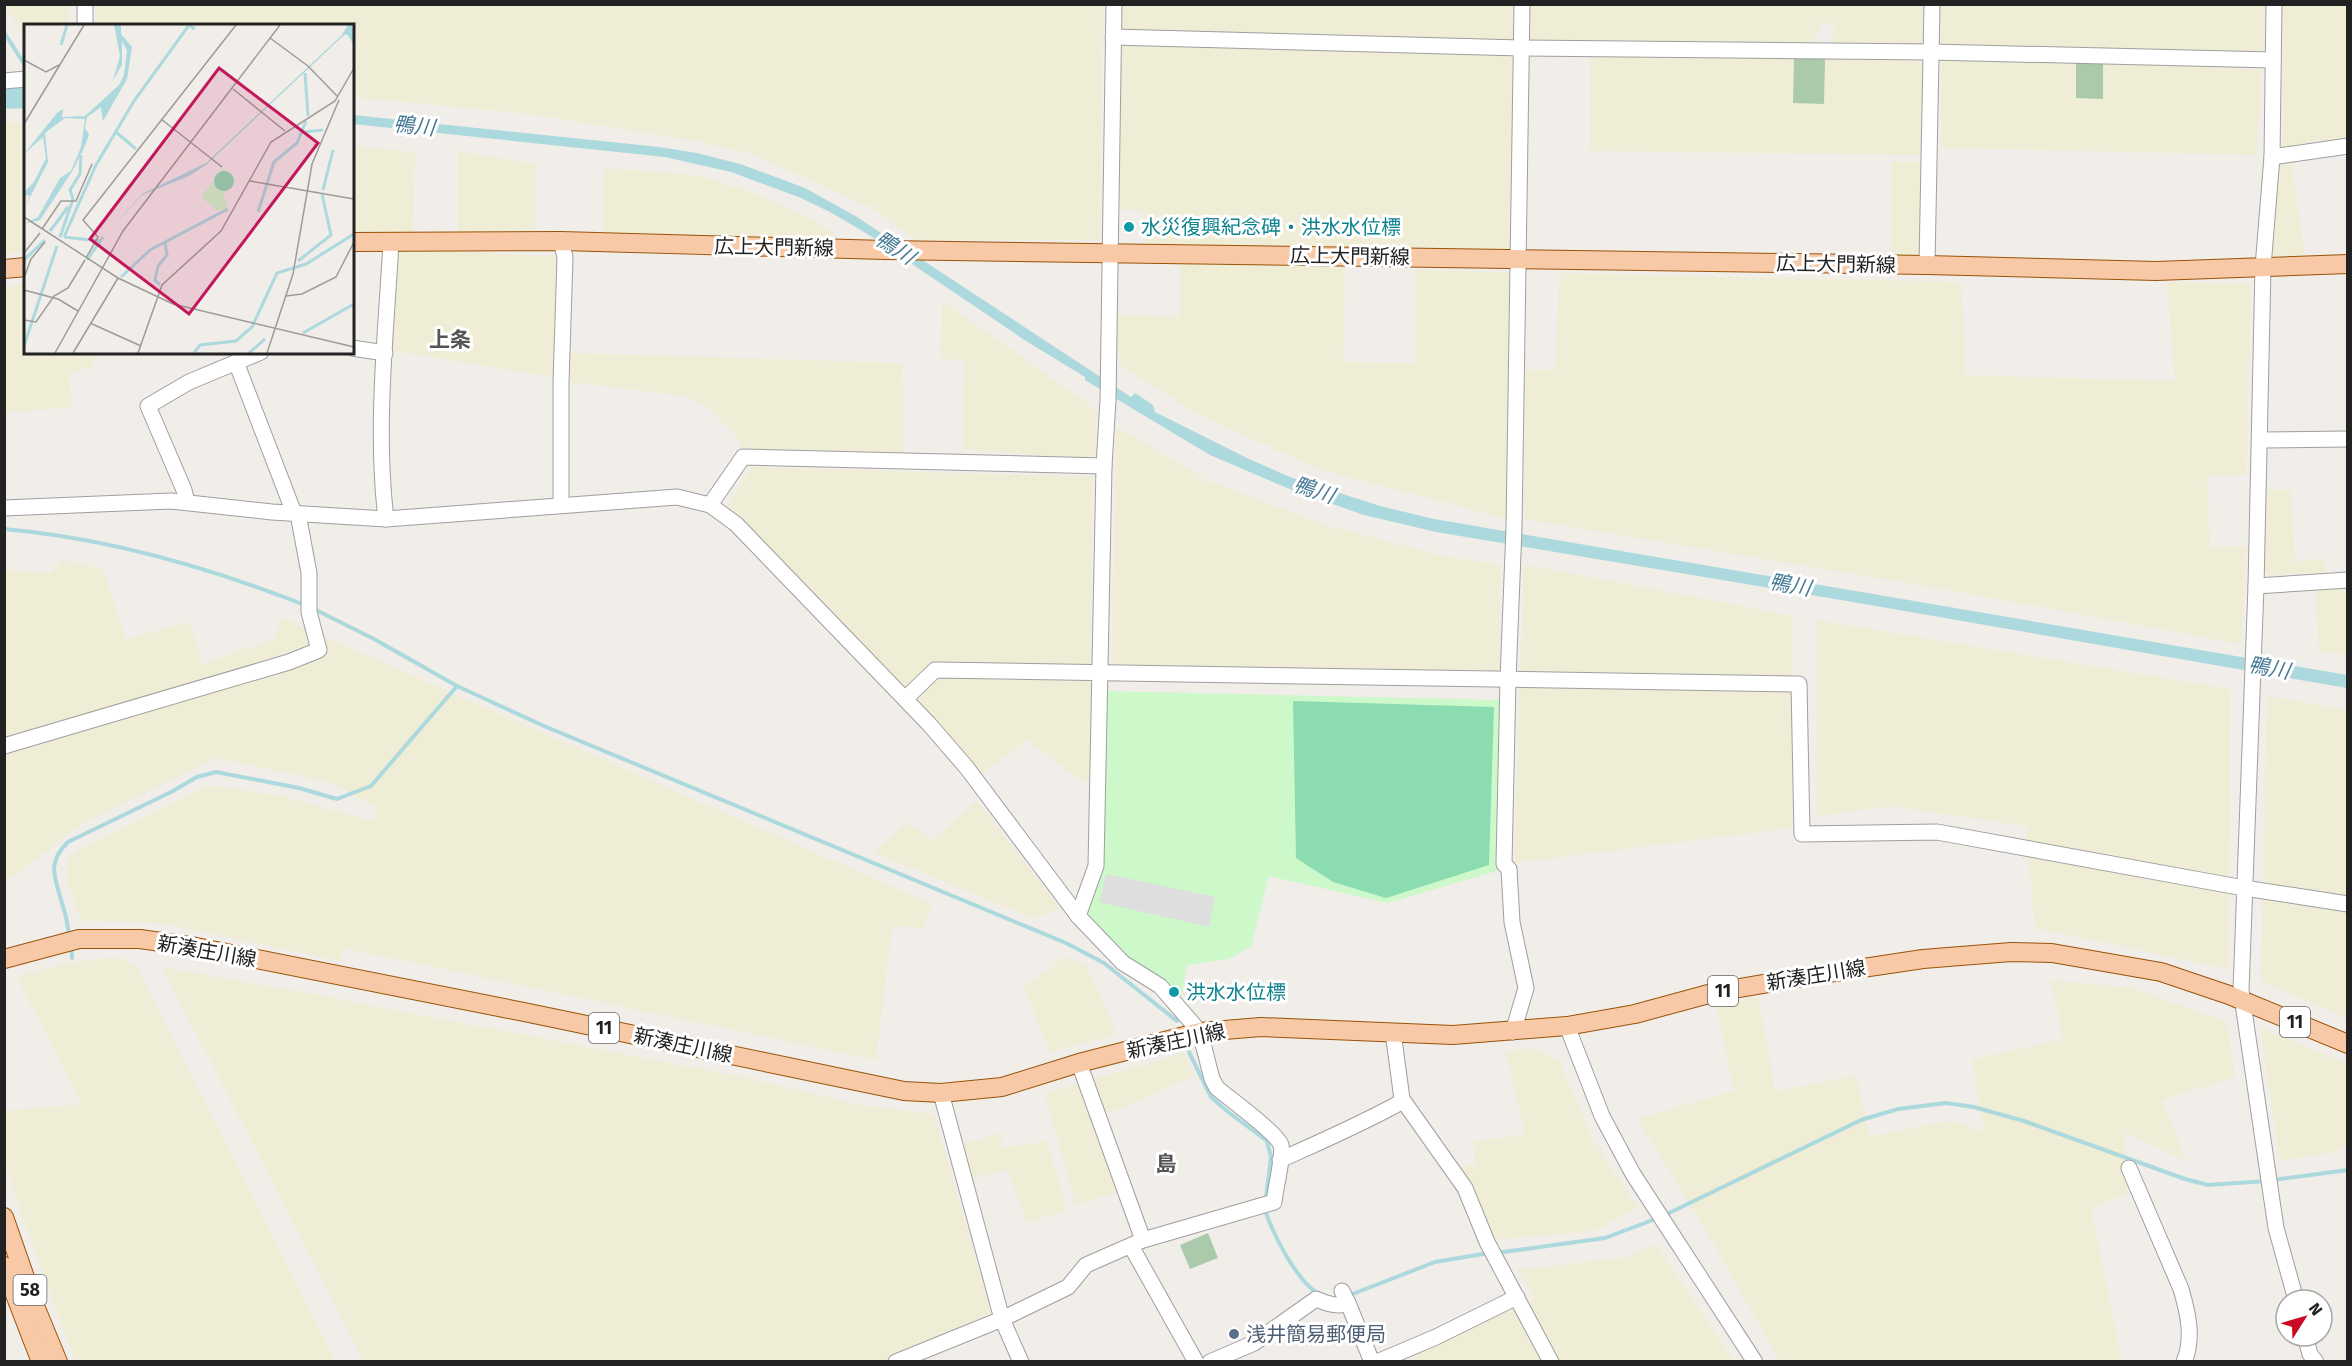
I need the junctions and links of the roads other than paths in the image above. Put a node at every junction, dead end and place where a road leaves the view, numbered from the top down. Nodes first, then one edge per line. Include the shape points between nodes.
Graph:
1 (85, 4) edge
2 (1114, 4) edge
3 (1522, 4) edge
4 (1932, 4) edge
5 (2274, 4) edge
6 (85, 24) edge
7 (1113, 36) junction
8 (1521, 48) junction
9 (1931, 52) junction
10 (2273, 60) junction
11 (24, 79) edge
12 (4, 81) edge
13 (2348, 147) edge
14 (2272, 157) junction
15 (392, 242) junction
16 (561, 242) junction
17 (354, 243) edge
18 (1110, 252) junction
19 (1518, 259) junction
20 (2348, 264) edge
21 (1927, 265) junction
22 (24, 267) edge
23 (2263, 267) junction
24 (4, 269) edge
25 (354, 348) edge
26 (385, 353) junction
27 (256, 354) edge
28 (236, 362) junction
29 (2348, 439) edge
30 (2260, 440) junction
31 (1104, 466) junction
32 (187, 502) junction
33 (561, 505) junction
34 (710, 505) junction
35 (4, 508) edge
36 (296, 514) junction
37 (386, 519) junction
38 (2348, 580) edge
39 (2256, 586) junction
40 (1102, 674) junction
41 (1508, 679) junction
42 (905, 699) junction
43 (4, 746) edge
44 (2244, 888) junction
45 (2348, 904) edge
46 (1078, 916) junction
47 (4, 959) edge
48 (2242, 1000) junction
49 (1567, 1026) junction
50 (1200, 1032) junction
51 (1393, 1032) junction
52 (1513, 1032) junction
53 (2348, 1044) edge
54 (1079, 1063) junction
55 (941, 1093) junction
56 (1404, 1101) junction
57 (1280, 1160) junction
58 (2129, 1168) dead end
59 (4, 1217) edge
60 (1137, 1243) junction
61 (4, 1266) edge
62 (2292, 1288) edge
63 (1517, 1297) junction
64 (1002, 1319) junction
65 (2308, 1348) edge
66 (41, 1362) edge
67 (58, 1362) edge
68 (896, 1362) edge
69 (1021, 1362) edge
70 (1196, 1362) edge
71 (1210, 1362) edge
72 (1372, 1362) edge
73 (1377, 1362) edge
74 (1551, 1362) edge
75 (1755, 1362) edge
76 (2184, 1362) edge
77 (2316, 1362) edge

1 - 6 street
2 - 7 street
3 - 8 street
4 - 9 street
5 - 10 street
7 - 8 street
7 - 18 street
8 - 9 street
8 - 19 street
9 - 10 street
9 - 21 street
10 - 14 street
11 - 12 street
13 - 14 street
14 - 23 street
15 - 16 main road, 広上大門新線
15 - 17 main road, 広上大門新線
15 - 26 street
16 - 18 main road, 広上大門新線
16 - 33 street via 565,257
18 - 19 main road, 広上大門新線
18 - 31 street
19 - 21 main road, 広上大門新線
19 - 41 street
20 - 23 main road, 広上大門新線
21 - 23 main road, 広上大門新線 via 2156,271
22 - 24 main road
23 - 30 street
25 - 26 street
26 - 37 street via 381,461
27 - 28 street
28 - 32 street via 189,382 148,406
28 - 36 street
29 - 30 street
30 - 39 street
31 - 34 street via 743,457
31 - 40 street
32 - 35 street
32 - 36 street
33 - 34 street via 676,496
33 - 37 street
34 - 42 street via 736,524
36 - 37 street
36 - 43 street via 309,573 309,612 319,650
38 - 39 street
39 - 44 street
40 - 41 street
40 - 42 street via 935,670
40 - 46 street via 1096,866
41 - 44 street via 1799,684 1802,834 1937,832
41 - 52 street via 1504,864 1509,869 1512,922 1526,988
42 - 46 street via 967,768
44 - 45 street
44 - 48 street
46 - 50 street via 1123,963 1160,986
47 - 55 main road, 新湊庄川線 / 11 via 79,939 140,939 196,947 904,1091
48 - 49 main road, 新湊庄川線 / 11 via 2161,972 2052,952 2011,952 1923,959 1816,975 1716,992 1635,1014
48 - 53 main road, 新湊庄川線 / 11
48 - 62 street via 2276,1228
49 - 52 main road, 新湊庄川線 / 11
49 - 75 street via 1603,1117 1633,1174
50 - 51 main road, 新湊庄川線 / 11 via 1262,1027
50 - 54 main road, 新湊庄川線 / 11
50 - 57 street via 1212,1080 1281,1144
51 - 52 main road, 新湊庄川線 / 11
51 - 56 street
54 - 55 main road, 新湊庄川線 / 11 via 1002,1087
54 - 60 street
55 - 64 street
56 - 57 street
56 - 63 street via 1465,1188 1487,1242
57 - 60 street via 1274,1202
58 - 76 street via 2184,1299 2191,1346
59 - 67 main road, 58
60 - 64 street via 1086,1265 1068,1287
60 - 70 street
61 - 66 main road, 58
63 - 73 street
63 - 74 street
64 - 68 street
64 - 69 street
65 - 77 street
71 - 72 street via 1254,1343 1316,1299 1343,1306 1345,1297

